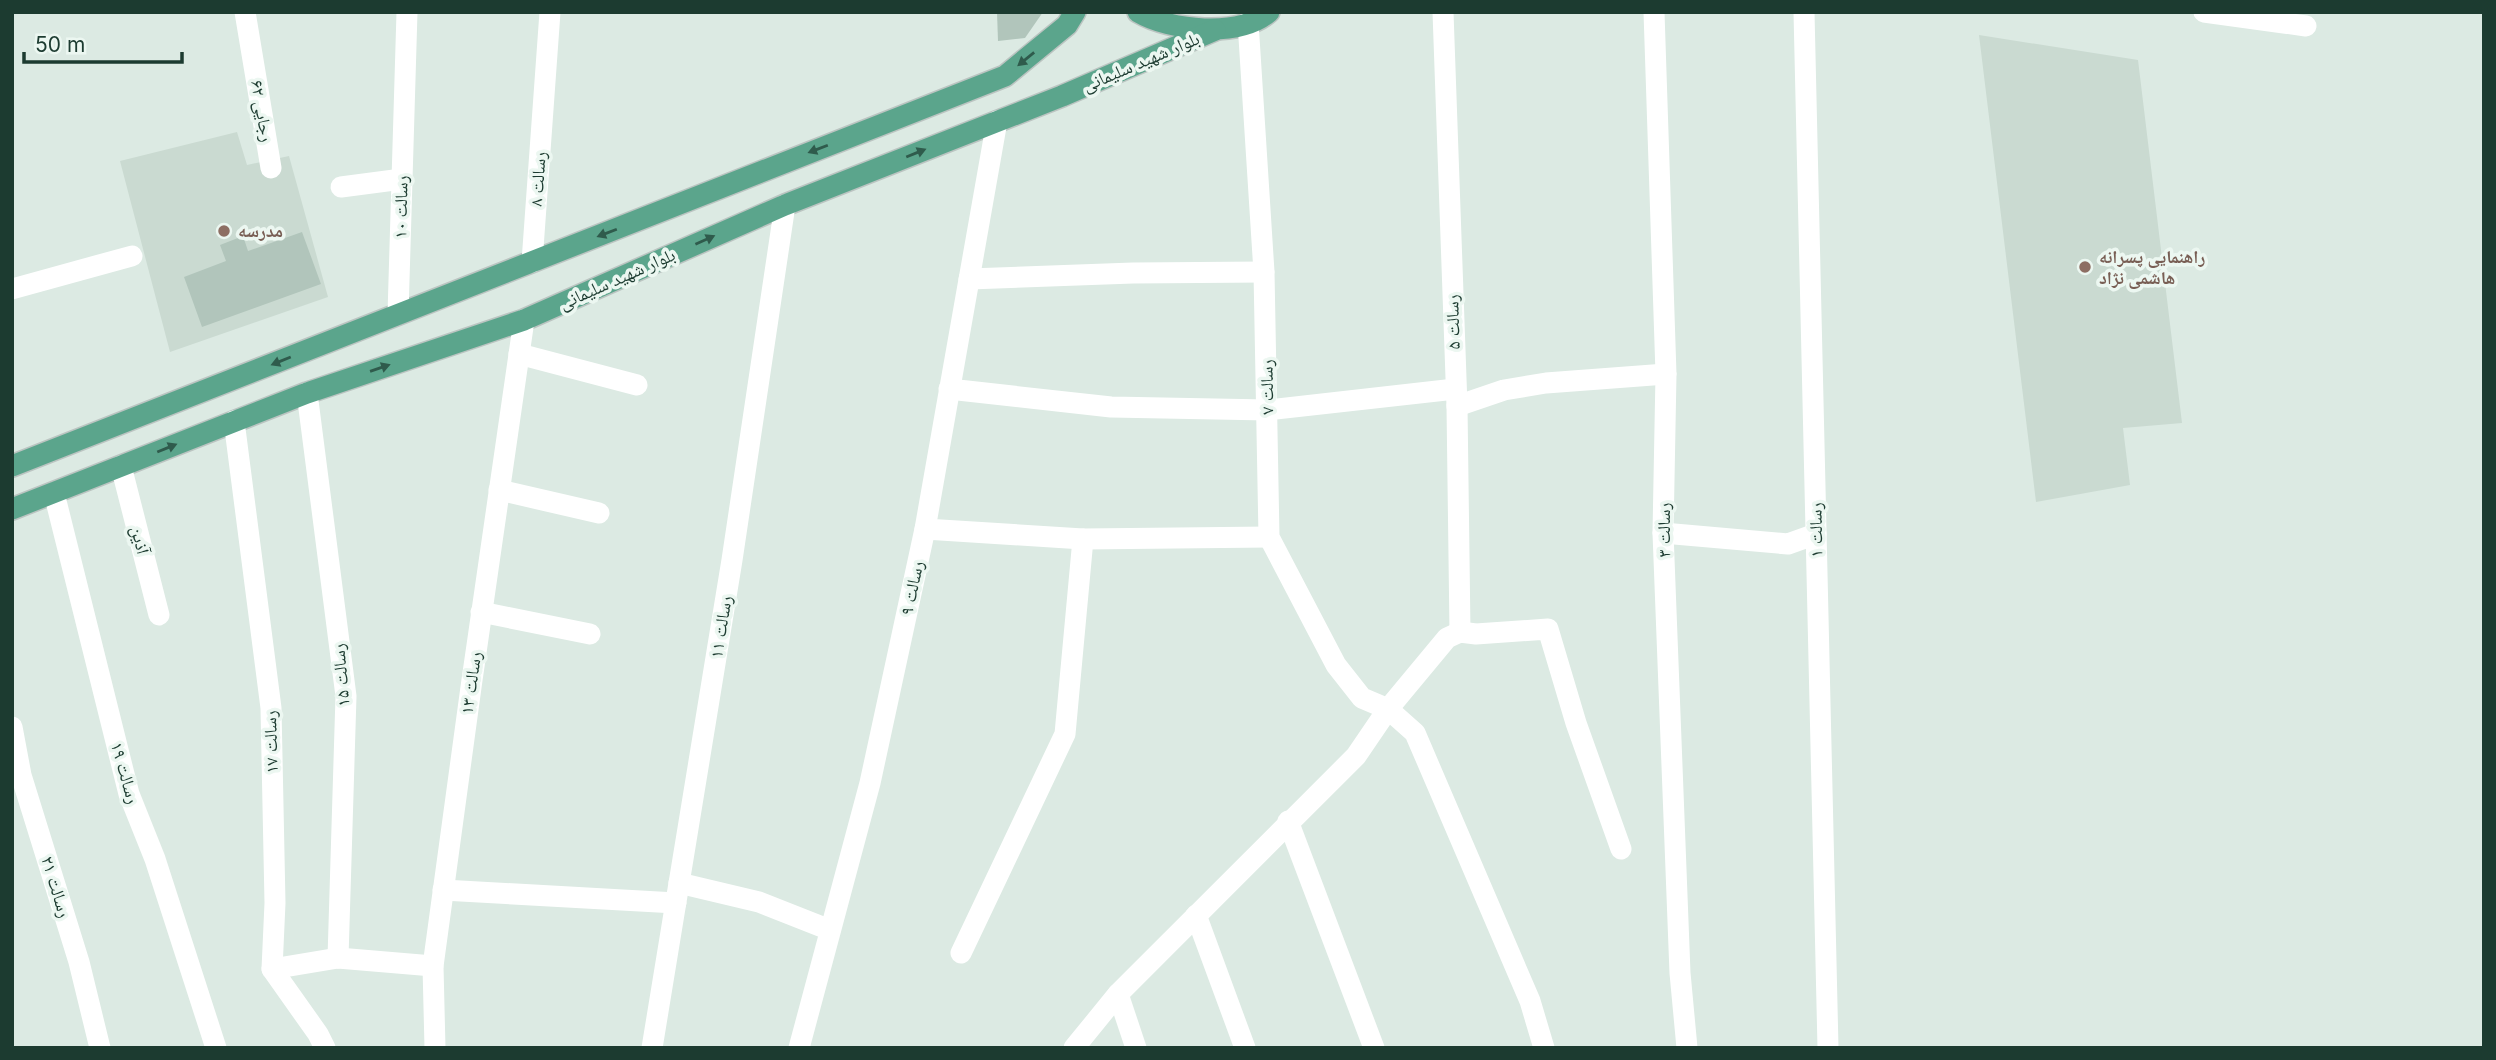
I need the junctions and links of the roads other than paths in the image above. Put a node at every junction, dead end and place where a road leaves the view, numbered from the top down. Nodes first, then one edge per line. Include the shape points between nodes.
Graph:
1 (245, 12) edge
2 (407, 12) edge
3 (550, 12) edge
4 (1075, 12) edge
5 (1138, 12) edge
6 (1443, 12) edge
7 (1654, 12) edge
8 (1804, 12) edge
9 (2204, 12) edge
10 (1265, 16) edge
11 (2306, 26) dead end
12 (1214, 30) junction
13 (997, 121) junction
14 (271, 168) dead end
15 (402, 178) junction
16 (341, 187) dead end
17 (785, 205) junction
18 (132, 256) dead end
19 (532, 262) junction
20 (1264, 272) junction
21 (969, 279) junction
22 (12, 289) edge
23 (398, 314) junction
24 (524, 320) junction
25 (519, 354) junction
26 (1667, 373) junction
27 (637, 385) dead end
28 (950, 389) junction
29 (307, 393) junction
30 (1456, 398) junction
31 (1268, 410) junction
32 (234, 421) junction
33 (12, 466) edge
34 (121, 466) junction
35 (499, 490) junction
36 (54, 493) junction
37 (12, 509) edge
38 (598, 513) dead end
39 (925, 530) junction
40 (1664, 533) junction
41 (1816, 534) junction
42 (1269, 537) junction
43 (1083, 540) junction
44 (481, 612) junction
45 (159, 615) dead end
46 (1460, 632) junction
47 (590, 634) dead end
48 (1388, 709) junction
49 (12, 727) edge
50 (1288, 821) junction
51 (1621, 849) dead end
52 (443, 890) junction
53 (677, 893) junction
54 (1196, 915) junction
55 (830, 930) junction
56 (961, 953) dead end
57 (338, 958) junction
58 (433, 966) junction
59 (272, 969) junction
60 (1118, 994) junction
61 (100, 1048) edge
62 (216, 1048) edge
63 (325, 1048) edge
64 (435, 1048) edge
65 (652, 1048) edge
66 (799, 1048) edge
67 (1074, 1048) edge
68 (1136, 1048) edge
69 (1245, 1048) edge
70 (1374, 1048) edge
71 (1544, 1048) edge
72 (1687, 1048) edge
73 (1828, 1048) edge

1 - 14 street, رجایی ۶۲
2 - 15 street, رسالت ۱۰
3 - 19 street, رسالت ۸
4 -> 19 main road via 1067,25 1005,76
5 - 12 main road via 1178,27
6 - 30 street, رسالت ۵
7 - 26 street, رسالت ۳
8 - 41 street, رسالت ۱
9 - 11 street
10 - 12 main road
10 - 20 street, رسالت ۷
12 - 13 main road, بلوار شهید سلیمانی
17 -> 13 main road, بلوار شهید سلیمانی
13 - 21 street, رسالت ۹
15 - 16 street
15 - 23 street, رسالت ۱۰
24 -> 17 main road, بلوار شهید سلیمانی
17 - 53 street, رسالت ۱۱
18 - 22 street
19 - 23 main road
20 - 21 street
20 - 31 street, رسالت ۷
21 - 28 street, رسالت ۹
23 -> 33 main road
24 - 25 street, رسالت ۱۳
29 -> 24 main road, بلوار شهید سلیمانی
25 - 27 street
25 - 35 street, رسالت ۱۳
26 - 30 street via 1546,383
26 - 40 street, رسالت ۳
28 - 31 street via 1111,407
28 - 39 street, رسالت ۹
29 - 32 main road, بلوار شهید سلیمانی
29 - 57 street, رسالت ۱۵ via 346,696
30 - 31 street
30 - 46 street, رسالت ۵
31 - 42 street, رسالت ۷
34 -> 32 main road, بلوار شهید سلیمانی
32 - 59 street, رسالت ۱۷ via 271,708
34 - 36 main road, بلوار شهید سلیمانی
34 - 45 street, آذین
35 - 38 street
35 - 44 street, رسالت ۱۳
36 - 37 main road, بلوار شهید سلیمانی
36 - 62 street, رسالت ۱۹ via 129,794 155,859
39 - 43 street
39 - 55 street, رسالت ۹ via 870,783
40 - 41 street via 1788,544
40 - 72 street, رسالت ۳ via 1680,974
41 - 73 street, رسالت ۱
42 - 43 street
42 - 48 street, رسالت ۷ via 1336,665 1362,698
43 - 56 street via 1065,734
44 - 47 street
44 - 52 street, رسالت ۱۳
46 - 48 street via 1447,638
46 - 51 street via 1548,629
48 - 50 street via 1356,756
48 - 71 street, رسالت ۷ via 1416,733 1434,772 1530,1000
49 - 61 street, رسالت ۲۱ via 21,775 79,962
50 - 54 street
50 - 70 street
52 - 53 street
52 - 58 street, رسالت ۱۳
53 - 55 street via 759,902
53 - 65 street, رسالت ۱۱
54 - 60 street
54 - 69 street
55 - 66 street, رسالت ۹
57 - 58 street
57 - 59 street
58 - 64 street, رسالت ۱۳
59 - 63 street
60 - 67 street
60 - 68 street

